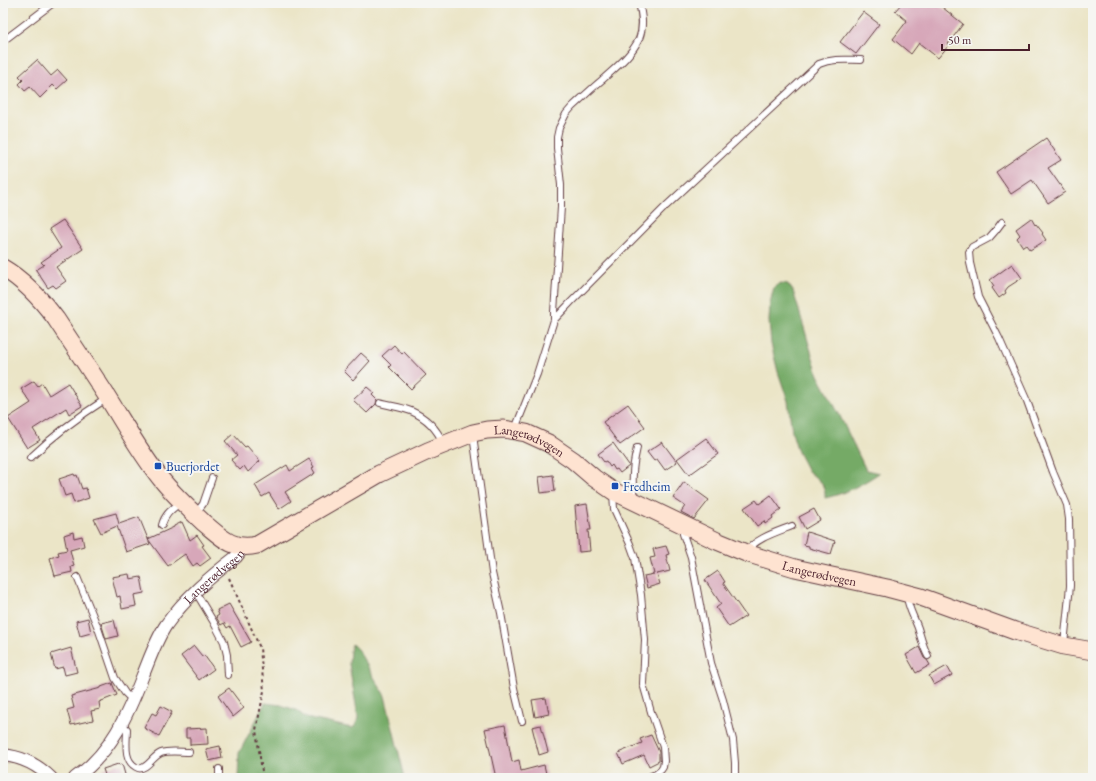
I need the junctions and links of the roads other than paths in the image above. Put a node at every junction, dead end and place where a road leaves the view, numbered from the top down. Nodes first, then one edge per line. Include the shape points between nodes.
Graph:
1 (53, 3) edge
2 (639, 3) edge
3 (3, 41) edge
4 (861, 60) dead end
5 (1002, 222) dead end
6 (3, 268) edge
7 (554, 320) junction
8 (108, 398) junction
9 (380, 403) dead end
10 (515, 431) junction
11 (473, 433) junction
12 (444, 444) junction
13 (637, 448) dead end
14 (30, 458) dead end
15 (212, 478) dead end
16 (613, 491) junction
17 (632, 501) junction
18 (182, 502) junction
19 (195, 514) junction
20 (683, 525) junction
21 (162, 526) dead end
22 (792, 526) dead end
23 (241, 546) junction
24 (746, 553) junction
25 (78, 577) dead end
26 (195, 590) junction
27 (907, 593) junction
28 (1064, 646) junction
29 (1093, 651) edge
30 (928, 656) dead end
31 (228, 675) dead end
32 (134, 699) junction
33 (522, 721) dead end
34 (122, 724) junction
35 (189, 752) dead end
36 (3, 755) edge
37 (219, 769) dead end
38 (649, 777) edge
39 (51, 778) edge
40 (75, 778) edge
41 (219, 778) edge
42 (735, 778) edge

1 - 3 lane
2 - 7 lane via 642,26 639,39 621,63 572,107 559,128 557,148 561,207
4 - 7 lane via 839,60 820,64 666,206
5 - 28 lane via 989,238 972,247 970,263 978,297 1027,401 1067,505 1070,586
6 - 8 main road via 23,282 48,308
7 - 10 lane
8 - 14 lane via 65,428
8 - 18 main road via 150,464
9 - 12 lane via 420,416 433,426
10 - 11 main road, Langerødvegen via 496,429
10 - 16 main road, Langerødvegen via 548,443
11 - 12 main road, Langerødvegen
11 - 33 lane via 492,573
12 - 23 main road, Langerødvegen via 379,474 257,545
13 - 17 lane via 632,475
15 - 19 lane via 203,504
16 - 17 main road, Langerødvegen
16 - 38 lane via 614,510 635,558 645,640 643,684 664,761 661,770
17 - 20 main road, Langerødvegen
18 - 19 main road
18 - 21 lane via 164,518
19 - 23 main road via 218,535
20 - 24 main road, Langerødvegen
20 - 42 lane via 711,663 733,740
22 - 24 lane via 760,540
23 - 26 street, Langerødvegen via 236,557
24 - 27 main road, Langerødvegen via 795,568
25 - 32 lane via 115,678 125,693
26 - 31 lane via 224,642
26 - 32 street, Langerødvegen via 166,625 152,652
27 - 28 main road, Langerødvegen via 995,625
27 - 30 lane via 907,601
28 - 29 main road, Langerødvegen
32 - 34 street, Langerødvegen
34 - 35 lane via 127,729 127,757 137,768 146,767 161,753
34 - 40 street, Langerødvegen via 110,745
36 - 39 street via 33,764
37 - 41 lane

